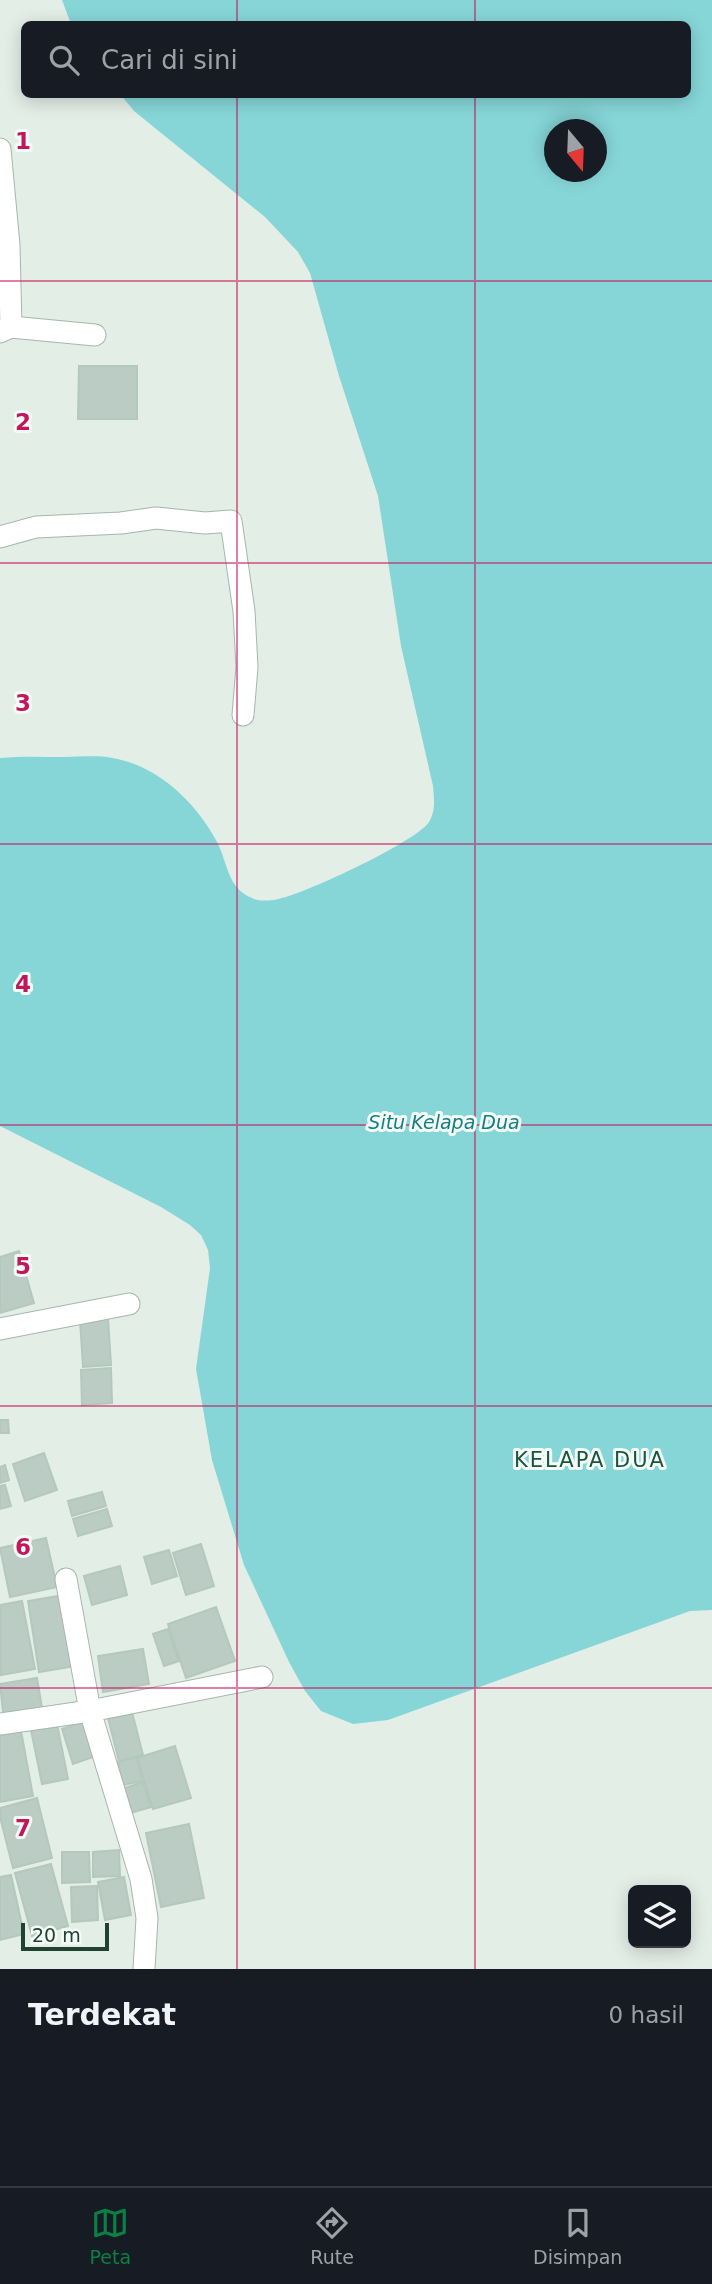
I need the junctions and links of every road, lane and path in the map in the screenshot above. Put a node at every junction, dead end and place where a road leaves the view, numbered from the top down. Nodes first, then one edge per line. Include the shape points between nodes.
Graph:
1 (0, 149) edge
2 (5, 329) edge
3 (95, 335) dead end
4 (0, 537) edge
5 (243, 715) dead end
6 (129, 1304) dead end
7 (0, 1329) edge
8 (66, 1579) dead end
9 (262, 1677) dead end
10 (90, 1711) junction
11 (0, 1724) edge
12 (144, 1969) edge

1 - 2 street via 9,245
2 - 3 street
4 - 5 street via 36,527 156,518 231,521 244,611 247,667
6 - 7 street
8 - 10 street
9 - 10 street
10 - 11 street
10 - 12 street via 141,1879 147,1918

